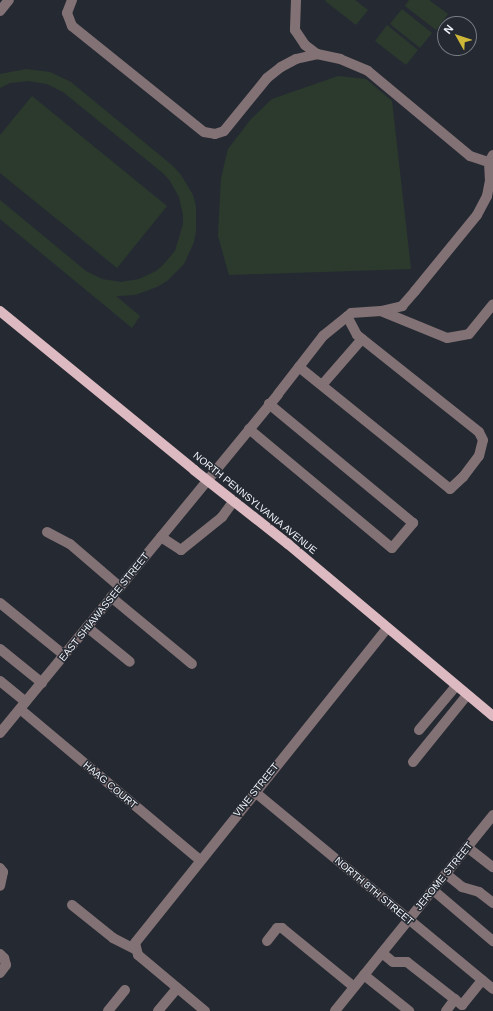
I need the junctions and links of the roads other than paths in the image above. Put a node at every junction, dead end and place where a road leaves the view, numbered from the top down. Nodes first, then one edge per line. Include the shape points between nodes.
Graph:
1 (8, 0) edge
2 (72, 0) edge
3 (296, 0) edge
4 (0, 11) edge
5 (317, 54) junction
6 (491, 159) edge
7 (491, 181) edge
8 (493, 304) edge
9 (0, 311) edge
10 (381, 311) junction
11 (347, 316) junction
12 (362, 339) junction
13 (299, 367) junction
14 (322, 385) junction
15 (269, 404) junction
16 (249, 429) junction
17 (207, 480) junction
18 (233, 502) junction
19 (47, 532) dead end
20 (161, 537) junction
21 (120, 587) junction
22 (111, 597) junction
23 (0, 603) edge
24 (87, 627) junction
25 (387, 628) junction
26 (0, 649) edge
27 (64, 655) junction
28 (130, 662) dead end
29 (192, 664) dead end
30 (0, 680) edge
31 (42, 683) junction
32 (456, 686) junction
33 (467, 695) junction
34 (23, 706) junction
35 (493, 716) edge
36 (420, 730) dead end
37 (0, 734) edge
38 (413, 762) dead end
39 (255, 792) junction
40 (493, 815) edge
41 (468, 847) junction
42 (200, 860) junction
43 (493, 867) edge
44 (0, 868) edge
45 (446, 874) junction
46 (0, 886) edge
47 (433, 890) junction
48 (493, 903) edge
49 (72, 905) dead end
50 (409, 919) junction
51 (267, 941) dead end
52 (493, 941) edge
53 (136, 952) junction
54 (382, 952) junction
55 (0, 954) edge
56 (0, 974) edge
57 (364, 975) junction
58 (482, 980) junction
59 (177, 988) junction
60 (354, 988) junction
61 (125, 990) dead end
62 (493, 990) edge
63 (455, 999) junction
64 (108, 1011) edge
65 (158, 1011) edge
66 (205, 1011) edge
67 (335, 1011) edge
68 (409, 1011) edge
69 (446, 1011) edge

1 - 4 street
2 - 5 street via 67,13 72,26 204,132 215,134 224,131 267,78 280,66
3 - 5 street via 295,30 305,45
5 - 6 street via 340,59 368,71 470,156
6 - 7 street
7 - 10 street via 487,196 477,215 415,291 402,306
8 - 10 street via 469,334 447,338
9 - 17 main road, NORTH PENNSYLVANIA AVENUE
10 - 11 street via 351,312
11 - 12 street via 357,335
11 - 13 street, EAST SHIAWASSEE STREET via 323,336
12 - 14 street
12 - 14 street via 479,432 482,440 479,456 463,477 450,489
13 - 14 street
13 - 15 street, EAST SHIAWASSEE STREET
15 - 16 street, EAST SHIAWASSEE STREET
15 - 16 street via 413,522 392,548
16 - 17 street, EAST SHIAWASSEE STREET
17 - 18 main road, NORTH PENNSYLVANIA AVENUE
17 - 20 street, EAST SHIAWASSEE STREET
18 - 20 street via 222,517 181,550
18 - 25 main road, NORTH PENNSYLVANIA AVENUE via 288,544
19 - 21 street via 70,544
20 - 21 street, EAST SHIAWASSEE STREET
21 - 22 street, EAST SHIAWASSEE STREET
22 - 24 street, EAST SHIAWASSEE STREET
22 - 29 street
23 - 27 street
24 - 27 street, EAST SHIAWASSEE STREET
24 - 28 street
25 - 32 main road, NORTH PENNSYLVANIA AVENUE
25 - 39 street, VINE STREET
26 - 31 street
27 - 31 street, EAST SHIAWASSEE STREET
30 - 34 street, HAAG COURT
31 - 34 street, EAST SHIAWASSEE STREET
32 - 33 main road, NORTH PENNSYLVANIA AVENUE
32 - 36 street
33 - 35 main road, NORTH PENNSYLVANIA AVENUE
33 - 38 street
34 - 37 street, EAST SHIAWASSEE STREET
34 - 42 street, HAAG COURT
39 - 42 street, VINE STREET
39 - 50 street, NORTH 8TH STREET
40 - 41 street, JEROME STREET
41 - 43 street
41 - 45 street, JEROME STREET
42 - 53 street, VINE STREET via 139,936 135,943
44 - 46 street via 3,872
45 - 47 street, JEROME STREET
45 - 48 street via 462,886 479,892
47 - 50 street, JEROME STREET
47 - 52 street
49 - 53 street via 113,938
50 - 54 street, JEROME STREET
50 - 58 street, NORTH 8TH STREET
51 - 60 street via 277,928 282,928
53 - 59 street
54 - 57 street, JEROME STREET
54 - 63 street via 393,962 407,962
55 - 56 street via 6,965
57 - 60 street, JEROME STREET
57 - 68 street
58 - 62 street, NORTH 8TH STREET
58 - 63 street via 462,1005
59 - 65 street
59 - 66 street
60 - 67 street, JEROME STREET
61 - 64 street
63 - 69 street

